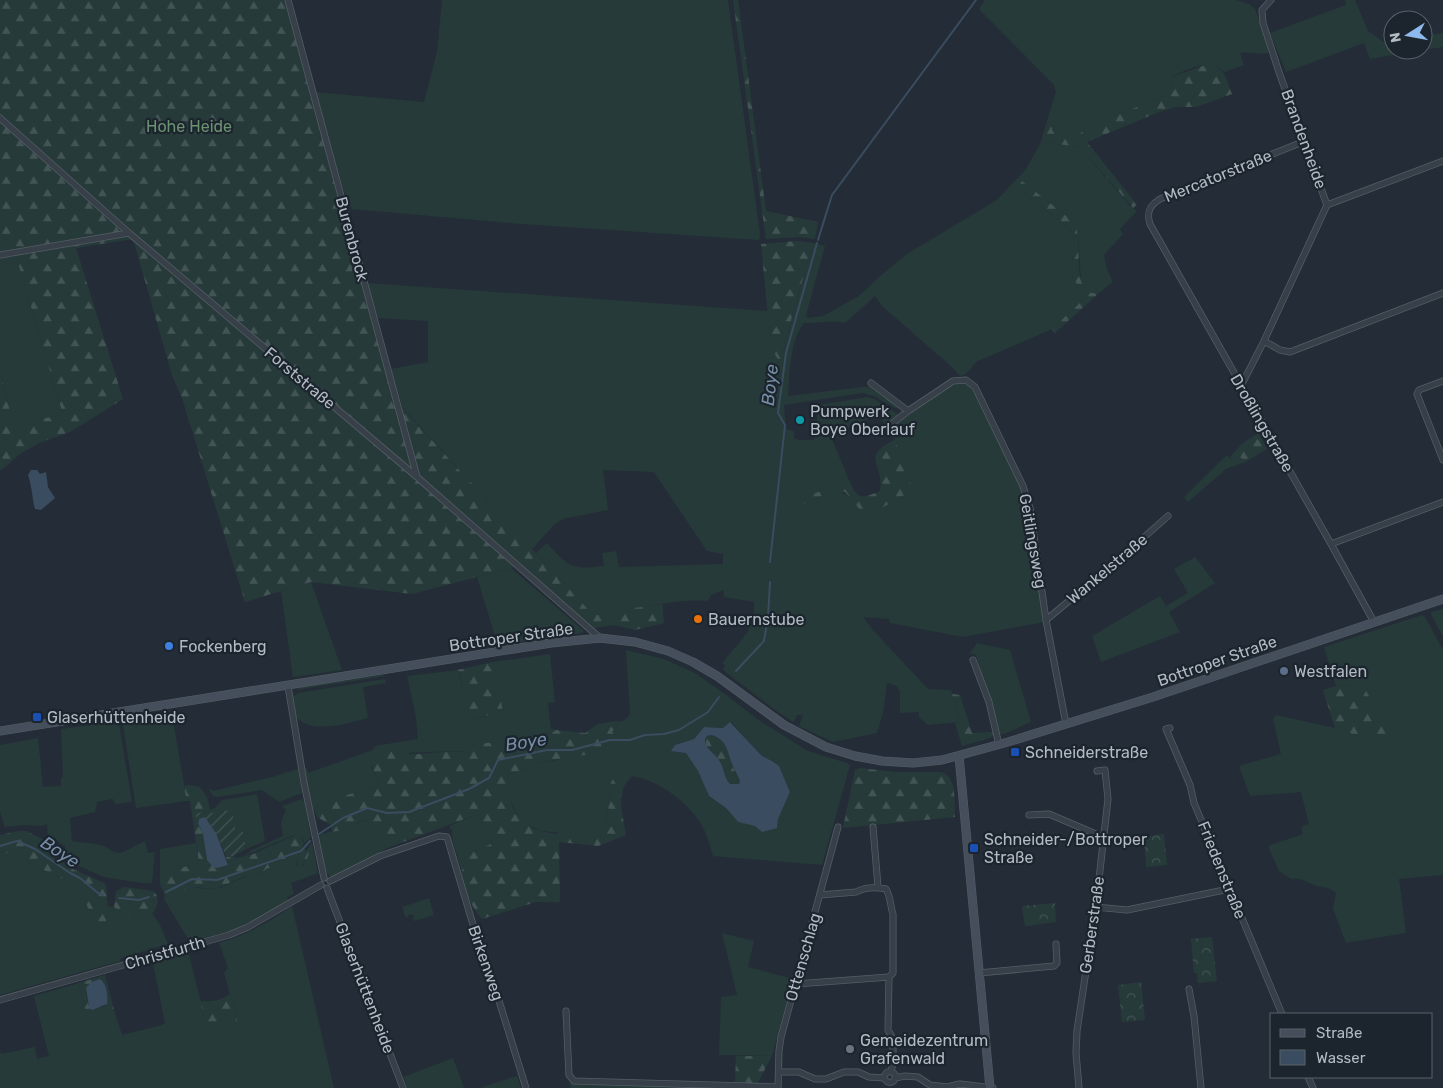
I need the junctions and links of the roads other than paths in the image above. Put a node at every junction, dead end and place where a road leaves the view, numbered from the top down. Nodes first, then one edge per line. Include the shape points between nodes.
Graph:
1 (288, 0) edge
2 (1271, 0) edge
3 (0, 118) edge
4 (1305, 141) junction
5 (1443, 161) edge
6 (1327, 205) junction
7 (1150, 224) joint
8 (129, 233) junction
9 (0, 255) edge
10 (1443, 293) edge
11 (1264, 341) junction
12 (1443, 381) edge
13 (871, 383) dead end
14 (1240, 386) junction
15 (908, 411) junction
16 (889, 426) dead end
17 (1443, 460) edge
18 (417, 478) junction
19 (1443, 502) edge
20 (1168, 516) dead end
21 (1331, 544) junction
22 (1443, 598) edge
23 (1046, 620) junction
24 (1374, 622) junction
25 (600, 638) junction
26 (974, 660) dead end
27 (288, 686) junction
28 (1066, 724) junction
29 (1170, 728) dead end
30 (0, 730) edge
31 (999, 745) junction
32 (960, 756) junction
33 (1097, 771) dead end
34 (1029, 815) dead end
35 (838, 827) dead end
36 (874, 827) dead end
37 (1103, 837) junction
38 (327, 879) junction
39 (324, 887) junction
40 (878, 887) junction
41 (1229, 889) junction
42 (820, 895) junction
43 (1095, 907) junction
44 (1056, 944) dead end
45 (979, 973) junction
46 (889, 977) junction
47 (796, 984) junction
48 (1189, 989) dead end
49 (0, 1000) edge
50 (566, 1011) dead end
51 (1282, 1013) edge
52 (779, 1072) junction
53 (891, 1072) junction
54 (884, 1078) junction
55 (895, 1078) junction
56 (889, 1085) edge
57 (778, 1087) edge
58 (403, 1088) edge
59 (526, 1088) edge
60 (747, 1088) edge
61 (991, 1088) edge
62 (1079, 1088) edge
63 (1201, 1088) edge

1 - 18 street, Burenbrock
2 - 4 street, Brandenheide via 1262,10 1263,23
3 - 8 street, Forststraße
4 - 6 street, Brandenheide
4 - 7 street, Mercatorstraße via 1160,199 1150,208
5 - 6 street
6 - 11 street, Brandenheide
7 - 14 street, Droßlingstraße
8 - 9 street
8 - 18 street, Forststraße
10 - 11 street via 1290,352
11 - 14 street, Brandenheide
12 - 17 street via 1419,390 1417,394
13 - 15 street
14 - 21 street, Droßlingstraße
15 - 16 street, Geitlingsweg
15 - 23 street, Geitlingsweg via 953,381 966,380 976,387 1023,486 1030,508
18 - 25 street, Forststraße
19 - 21 street
20 - 23 street, Wankelstraße
21 - 24 street, Droßlingstraße
22 - 24 main road, Bottroper Straße
23 - 28 street, Geitlingsweg
24 - 28 main road, Bottroper Straße
25 - 27 main road, Bottroper Straße via 551,643
25 - 32 main road, Bottroper Straße via 635,642 693,662 784,725 826,747 855,756 897,762 913,763
26 - 31 street via 989,702
27 - 30 main road, Bottroper Straße
27 - 38 street via 304,783
28 - 31 main road, Bottroper Straße
29 - 41 street, Friedenstraße via 1166,729
31 - 32 main road, Bottroper Straße
32 - 45 main road
33 - 37 street, Gerberstraße via 1105,770 1108,799
34 - 37 street via 1049,814
35 - 42 street, Ottenschlag
36 - 40 street
37 - 43 street, Gerberstraße
38 - 39 street via 330,884
38 - 59 street, Birkenweg via 380,856 439,836 447,837
39 - 49 street, Christfurth via 229,935
39 - 58 street, Glaserhüttenheide
40 - 42 street
40 - 46 street via 887,891 893,914 893,973
41 - 43 street via 1127,910
41 - 51 street, Friedenstraße
42 - 47 street, Ottenschlag
43 - 62 street, Gerberstraße via 1076,1032
44 - 45 street via 1058,963 1054,966
45 - 61 main road
46 - 47 street
46 - 53 street via 888,1030 893,1039
47 - 52 street, Ottenschlag via 781,1037
48 - 63 street
50 - 60 street via 569,1075 574,1081
52 - 54 street via 799,1072 815,1079 826,1079 844,1072
52 - 57 street, Ottenschlag
53 - 54 street
53 - 55 street
54 - 56 street
55 - 56 street
55 - 61 street via 918,1077 930,1085 947,1088 960,1084
57 - 60 street

